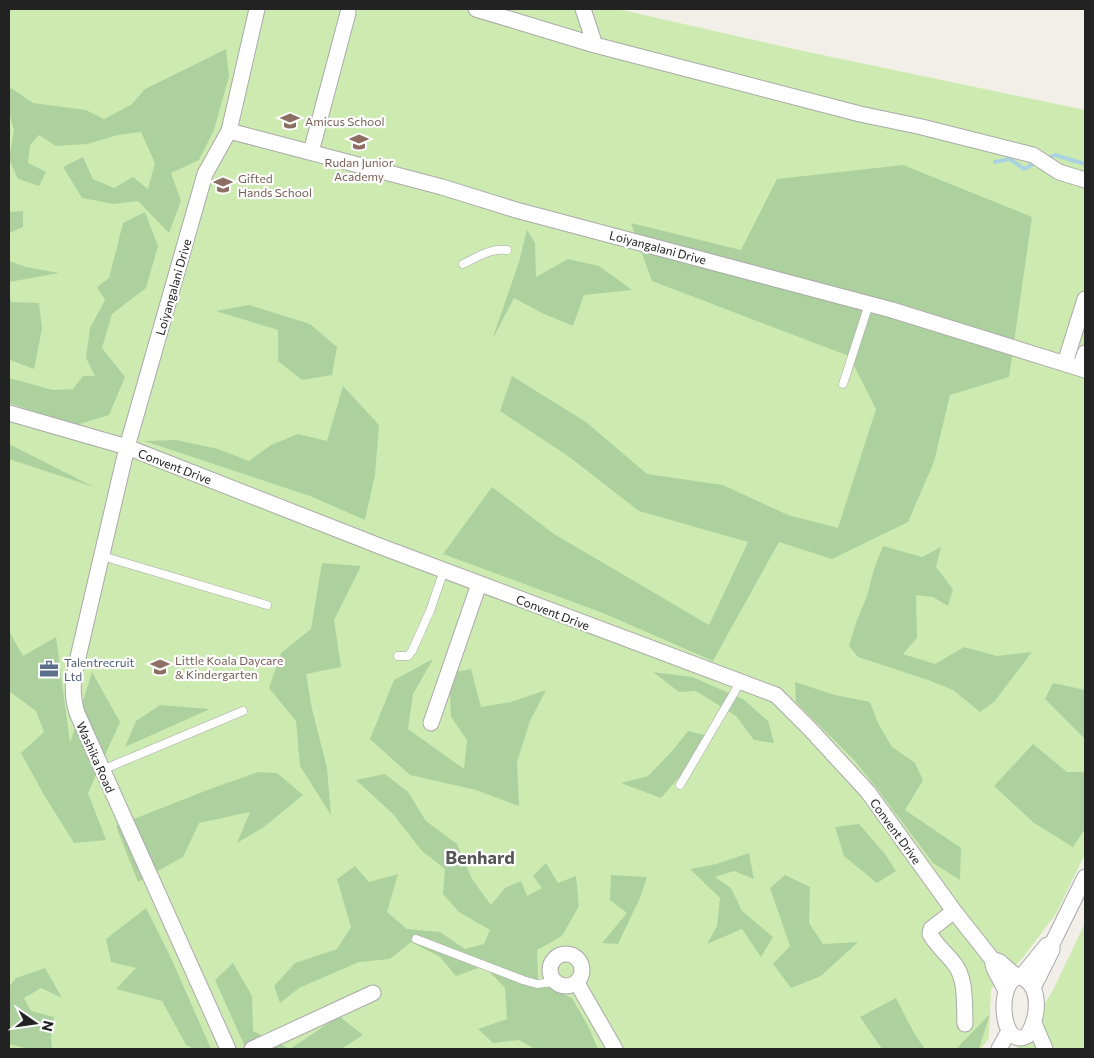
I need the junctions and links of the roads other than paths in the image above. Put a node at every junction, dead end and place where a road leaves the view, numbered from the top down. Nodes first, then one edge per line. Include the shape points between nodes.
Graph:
1 (258, 9) edge
2 (476, 9) edge
3 (583, 9) edge
4 (348, 13) dead end
5 (595, 45) junction
6 (229, 131) junction
7 (311, 152) junction
8 (1085, 180) edge
9 (507, 250) dead end
10 (463, 264) dead end
11 (1085, 299) edge
12 (869, 304) junction
13 (1085, 352) edge
14 (1065, 363) junction
15 (1083, 369) edge
16 (843, 384) dead end
17 (9, 413) edge
18 (127, 447) junction
19 (102, 556) junction
20 (444, 570) junction
21 (479, 584) junction
22 (267, 605) dead end
23 (398, 656) dead end
24 (741, 681) junction
25 (242, 711) dead end
26 (431, 723) dead end
27 (102, 770) junction
28 (680, 784) dead end
29 (1085, 877) edge
30 (954, 911) junction
31 (416, 939) dead end
32 (1052, 944) junction
33 (992, 959) junction
34 (1019, 977) junction
35 (554, 982) junction
36 (577, 983) junction
37 (1033, 988) junction
38 (1006, 991) junction
39 (373, 994) dead end
40 (1034, 1023) junction
41 (965, 1024) dead end
42 (1018, 1041) edge
43 (228, 1049) edge
44 (252, 1049) edge
45 (615, 1049) edge
46 (999, 1049) edge
47 (1045, 1049) edge

1 - 6 street, Loiyangalani Drive
2 - 5 street
3 - 5 street
4 - 7 street
5 - 8 street via 860,114 997,145 1033,155 1059,172
6 - 7 street, Loiyangalani Drive
6 - 18 street, Loiyangalani Drive via 205,174
7 - 12 street, Loiyangalani Drive
9 - 10 lane via 497,249
11 - 14 street
12 - 14 street, Loiyangalani Drive
12 - 16 lane
13 - 15 street
14 - 15 street, Loiyangalani Drive
17 - 18 street, Convent Drive
18 - 19 street, Washika Road
18 - 20 street, Convent Drive
19 - 22 lane
19 - 27 street, Washika Road via 72,697
20 - 21 street, Convent Drive
20 - 23 lane via 412,651 408,656
21 - 24 street, Convent Drive
21 - 26 street
24 - 28 lane
24 - 30 street, Convent Drive via 776,695 810,729 868,792
25 - 27 lane
27 - 43 street, Washika Road
29 - 32 street
30 - 33 street, Convent Drive
30 - 41 street via 931,929 930,934 960,974
31 - 35 lane via 523,980 537,984
32 - 34 street via 1047,945
32 - 37 street
33 - 34 street, Convent Drive
33 - 38 street, Convent Drive
34 - 37 street, Convent Drive via 1031,983
34 - 38 street
35 - 36 street via 561,986
35 - 36 street via 550,966 561,954 569,953 583,967
36 - 45 street
37 - 40 street via 1036,1004
38 - 42 street via 1005,1019
39 - 44 street
40 - 42 street via 1027,1036
40 - 47 street
42 - 46 street

